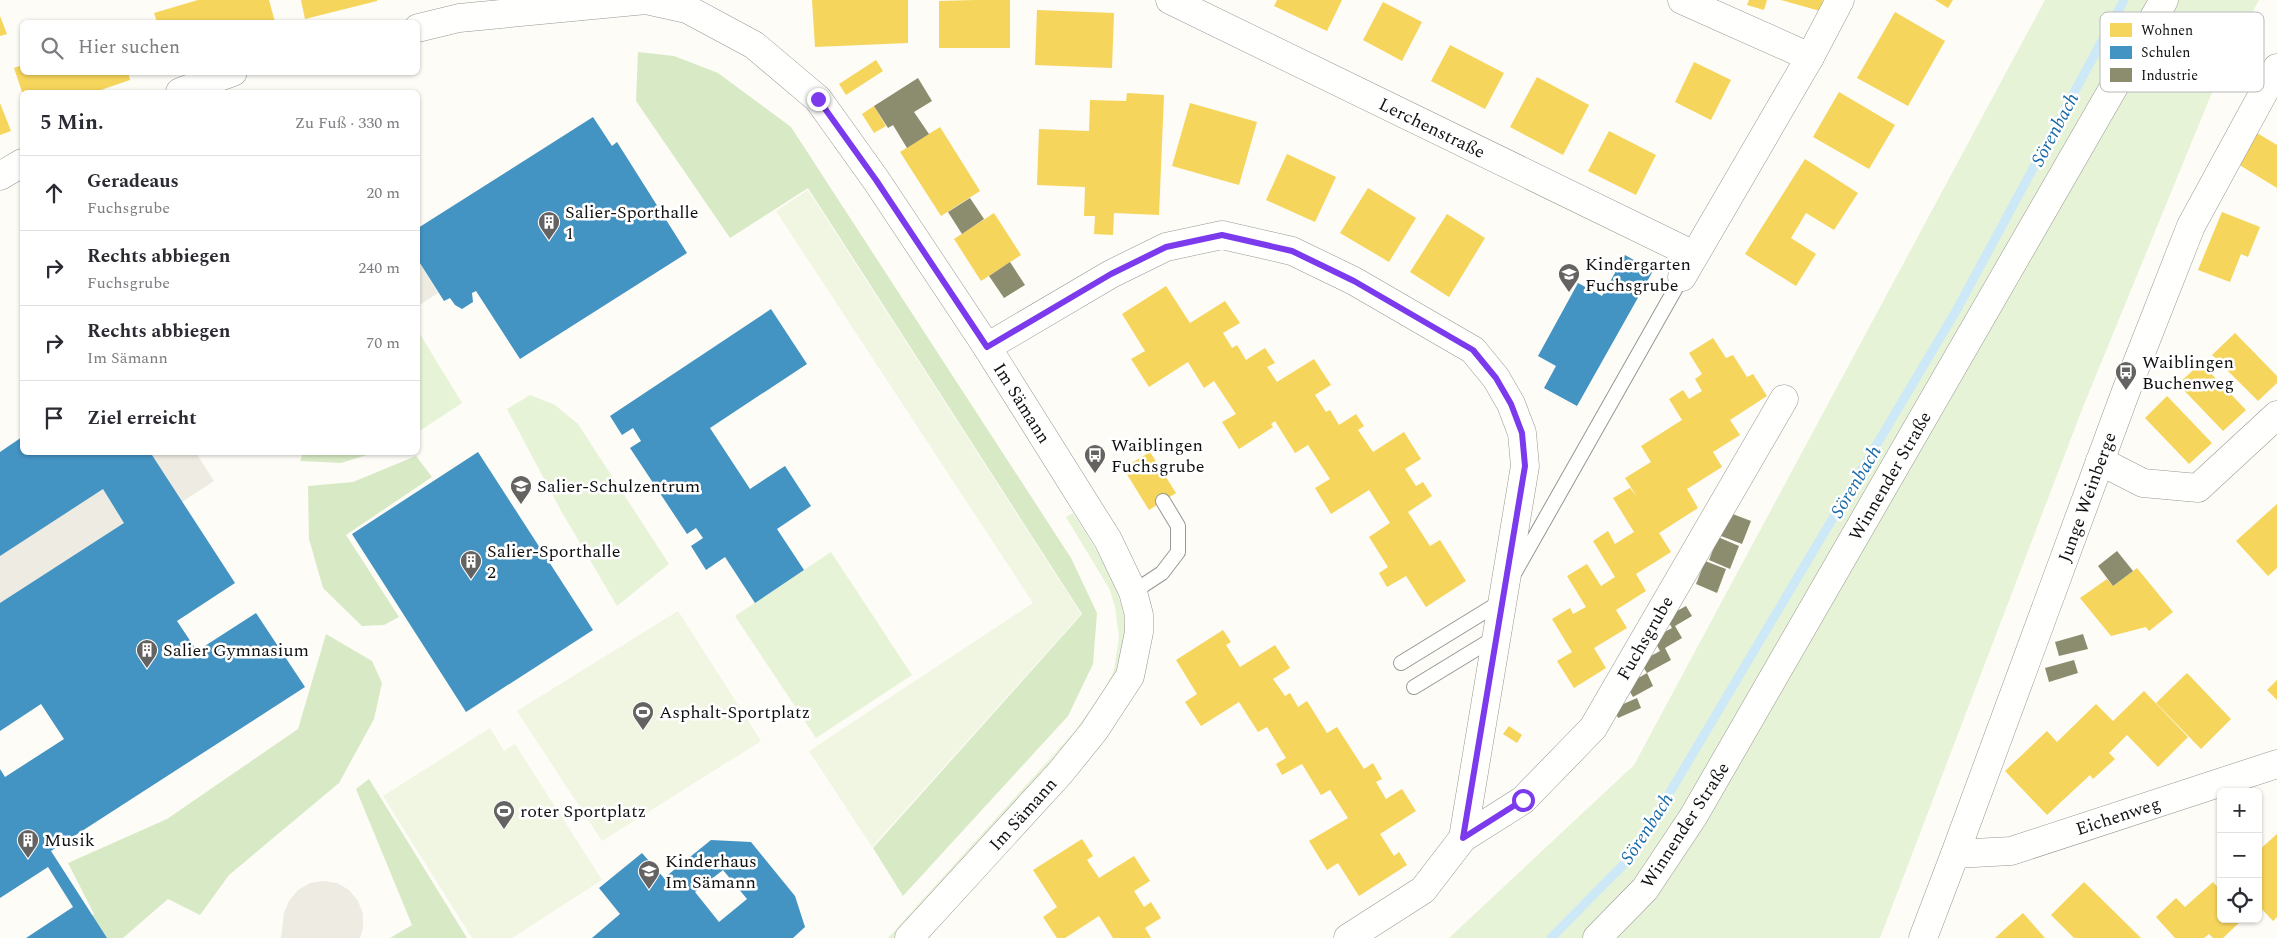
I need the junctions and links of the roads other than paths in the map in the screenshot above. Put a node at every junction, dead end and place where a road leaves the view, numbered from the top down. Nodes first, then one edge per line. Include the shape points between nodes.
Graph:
1 (1170, 0) edge
2 (1682, 0) edge
3 (1840, 0) edge
4 (2164, 0) edge
5 (692, 4) edge
6 (2157, 12) edge
7 (420, 28) edge
8 (1810, 57) junction
9 (2277, 68) edge
10 (225, 75) edge
11 (185, 90) edge
12 (2111, 92) edge
13 (2264, 92) edge
14 (2264, 92) edge
15 (20, 164) edge
16 (0, 176) edge
17 (1688, 266) junction
18 (987, 347) junction
19 (1784, 400) dead end
20 (2277, 415) edge
21 (2100, 462) junction
22 (1163, 501) dead end
23 (1133, 592) junction
24 (1503, 596) junction
25 (1496, 636) junction
26 (1401, 663) dead end
27 (1414, 687) dead end
28 (2277, 764) edge
29 (1463, 838) junction
30 (1955, 854) junction
31 (909, 938) edge
32 (1348, 938) edge
33 (1597, 938) edge
34 (1923, 938) edge

1 - 17 street, Lerchenstraße
2 - 8 street
3 - 8 street
4 - 6 street, Winnender Straße
5 - 7 street, Im Sämann via 646,0 460,18
5 - 18 street, Im Sämann via 754,44 818,99
8 - 17 street
9 - 14 street, Junge Weinberge
10 - 11 street
12 - 33 street, Winnender Straße via 1693,818 1645,889
13 - 21 street, Junge Weinberge via 2191,226
15 - 16 street
17 - 24 lane
18 - 23 street, Im Sämann via 1108,540
18 - 24 street, Fuchsgrube via 1111,274 1166,247 1222,235 1292,251 1354,281 1473,350 1496,378 1522,433 1525,466
19 - 29 street, Fuchsgrube via 1593,728 1523,800
20 - 21 street via 2198,488 2143,483
21 - 30 street, Junge Weinberge
22 - 23 lane via 1178,526 1178,552 1162,573
23 - 31 street, Im Sämann via 1139,614 1139,632 1130,676 1094,731 1060,773
24 - 25 street, Fuchsgrube
24 - 26 lane
25 - 27 lane
25 - 29 street, Fuchsgrube
28 - 30 street, Eichenweg via 2011,851
29 - 32 street, Fuchsgrube via 1423,890
30 - 34 street, Junge Weinberge

